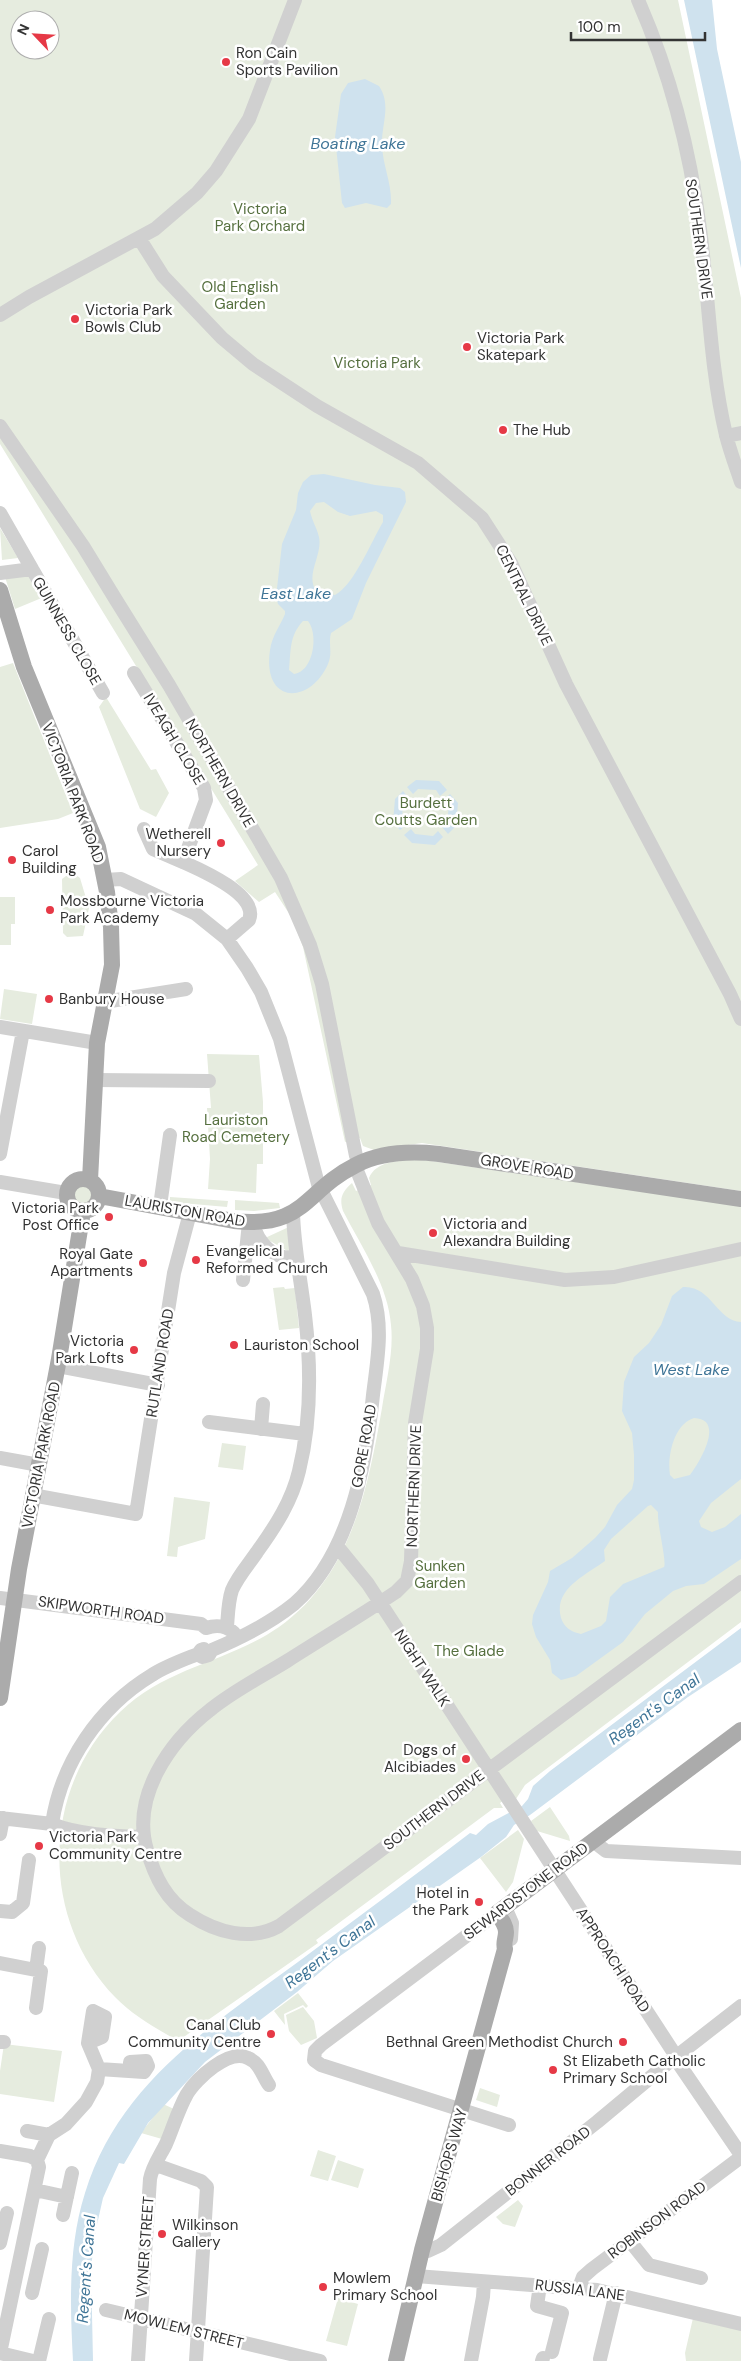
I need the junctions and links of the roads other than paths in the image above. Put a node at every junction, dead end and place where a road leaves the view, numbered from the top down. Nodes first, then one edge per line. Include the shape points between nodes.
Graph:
1 (295, 0) edge
2 (638, 0) edge
3 (139, 238) junction
4 (0, 315) edge
5 (0, 426) edge
6 (741, 433) edge
7 (726, 436) junction
8 (741, 482) edge
9 (0, 513) edge
10 (32, 569) junction
11 (0, 574) edge
12 (0, 590) edge
13 (134, 674) dead end
14 (103, 693) dead end
15 (144, 829) dead end
16 (183, 862) junction
17 (105, 880) junction
18 (227, 939) junction
19 (186, 989) dead end
20 (104, 1002) junction
21 (741, 1019) edge
22 (0, 1027) edge
23 (23, 1031) junction
24 (97, 1043) junction
25 (95, 1080) junction
26 (210, 1081) dead end
27 (170, 1135) dead end
28 (0, 1154) edge
29 (356, 1156) dead end
30 (358, 1173) dead end
31 (90, 1180) junction
32 (0, 1182) edge
33 (321, 1190) junction
34 (66, 1193) junction
35 (99, 1196) junction
36 (741, 1199) edge
37 (160, 1206) junction
38 (83, 1212) junction
39 (190, 1213) junction
40 (293, 1213) junction
41 (251, 1223) junction
42 (741, 1249) edge
43 (398, 1253) junction
44 (296, 1257) junction
45 (243, 1280) dead end
46 (58, 1366) junction
47 (158, 1385) junction
48 (263, 1404) dead end
49 (209, 1422) dead end
50 (261, 1429) junction
51 (305, 1434) junction
52 (0, 1458) edge
53 (38, 1465) junction
54 (32, 1495) junction
55 (337, 1546) junction
56 (741, 1582) edge
57 (8, 1598) edge
58 (380, 1602) junction
59 (227, 1627) junction
60 (239, 1639) junction
61 (0, 1698) edge
62 (741, 1730) edge
63 (489, 1769) junction
64 (1, 1818) edge
65 (52, 1824) junction
66 (0, 1834) edge
67 (531, 1835) joint
68 (143, 1837) junction
69 (593, 1841) junction
70 (741, 1858) edge
71 (28, 1860) dead end
72 (554, 1869) junction
73 (501, 1910) junction
74 (0, 1911) edge
75 (39, 1948) dead end
76 (0, 1963) edge
77 (36, 1970) junction
78 (741, 2006) edge
79 (36, 2008) dead end
80 (88, 2042) dead end
81 (676, 2057) junction
82 (99, 2069) junction
83 (130, 2071) dead end
84 (269, 2085) dead end
85 (462, 2110) junction
86 (509, 2125) dead end
87 (28, 2131) dead end
88 (49, 2135) junction
89 (0, 2151) edge
90 (741, 2156) edge
91 (37, 2160) junction
92 (156, 2165) junction
93 (72, 2173) dead end
94 (35, 2190) junction
95 (67, 2197) junction
96 (3, 2212) edge
97 (63, 2215) dead end
98 (29, 2218) junction
99 (629, 2240) junction
100 (0, 2243) edge
101 (42, 2249) dead end
102 (422, 2250) junction
103 (19, 2260) junction
104 (38, 2265) junction
105 (416, 2276) junction
106 (701, 2278) dead end
107 (484, 2282) junction
108 (540, 2285) junction
109 (579, 2288) junction
110 (32, 2293) dead end
111 (616, 2293) junction
112 (106, 2310) dead end
113 (141, 2318) junction
114 (49, 2319) dead end
115 (4, 2322) edge
116 (741, 2324) edge
117 (198, 2333) junction
118 (0, 2353) edge
119 (545, 2357) edge
120 (600, 2359) dead end
121 (34, 2361) edge
122 (39, 2361) edge
123 (138, 2361) edge
124 (196, 2361) edge
125 (320, 2361) edge
126 (396, 2361) edge
127 (471, 2361) edge

1 - 3 street via 249,118 232,148 181,209
2 - 7 street, SOUTHERN DRIVE via 652,32 683,128 700,227 716,382
3 - 4 street via 29,296
3 - 21 street, CENTRAL DRIVE via 163,276 222,338 253,364 317,406 418,463 464,501 488,526 511,563 566,684
5 - 29 street, NORTHERN DRIVE via 83,546 169,685 281,878 310,945 322,984
6 - 7 street
7 - 8 street, SOUTHERN DRIVE
9 - 10 street, GUINNESS CLOSE
10 - 11 street, GUINNESS CLOSE
10 - 14 street, GUINNESS CLOSE
12 - 17 main road, VICTORIA PARK ROAD via 24,666 98,847
13 - 16 street, IVEAGH CLOSE via 206,794 205,805
15 - 16 street via 153,849
16 - 18 street via 213,877 243,897 249,905 249,920
17 - 18 street, GORE ROAD via 121,879 183,907
17 - 20 main road, VICTORIA PARK ROAD via 112,965
18 - 33 street, GORE ROAD via 261,992 280,1040
19 - 20 street
20 - 24 main road, VICTORIA PARK ROAD
22 - 23 street
23 - 24 street
23 - 28 street
24 - 25 main road, VICTORIA PARK ROAD
25 - 26 street
25 - 31 main road, VICTORIA PARK ROAD
27 - 37 street
30 - 43 street, NORTHERN DRIVE via 378,1223
31 - 34 main road via 76,1180
31 - 35 main road via 98,1189
32 - 34 street
33 - 36 main road, GROVE ROAD via 357,1164 389,1155 423,1152
33 - 40 main road, LAURISTON ROAD
33 - 55 street, GORE ROAD via 373,1294 379,1320 370,1422 355,1496
34 - 38 main road via 70,1205
35 - 37 main road, LAURISTON ROAD
35 - 38 main road via 94,1207
37 - 39 main road, LAURISTON ROAD
38 - 46 main road, VICTORIA PARK ROAD
39 - 41 main road, LAURISTON ROAD
39 - 47 street, RUTLAND ROAD via 174,1273
40 - 41 main road, LAURISTON ROAD via 276,1220
40 - 44 street
41 - 44 street via 267,1248 286,1257
41 - 45 street
42 - 43 street via 614,1277 565,1280
43 - 58 street, NORTHERN DRIVE via 423,1306 427,1349 415,1423 409,1576 400,1588
44 - 51 street via 307,1330
46 - 47 street
46 - 53 main road, VICTORIA PARK ROAD
47 - 54 street, RUTLAND ROAD via 136,1514
48 - 50 street
49 - 50 street
50 - 51 street
51 - 59 street via 299,1472 286,1505 276,1527 233,1589
52 - 53 street
53 - 54 main road, VICTORIA PARK ROAD
54 - 57 main road, VICTORIA PARK ROAD
55 - 58 street, NIGHT WALK
55 - 60 street, GORE ROAD via 295,1603
56 - 63 street, SOUTHERN DRIVE
57 - 59 street, SKIPWORTH ROAD
57 - 61 main road, VICTORIA PARK ROAD
58 - 63 street, NIGHT WALK
58 - 68 street, NORTHERN DRIVE via 215,1706 197,1722 168,1754 154,1780 144,1806
59 - 60 street
60 - 65 street, GORE ROAD via 153,1674 115,1703 99,1720 70,1763
62 - 69 main road, SEWARDSTONE ROAD
63 - 67 street, NIGHT WALK
63 - 68 street, SOUTHERN DRIVE via 294,1916 261,1933 223,1931 182,1910 162,1887
64 - 65 street
64 - 66 street
65 - 68 street via 96,1833
67 - 72 street, APPROACH ROAD
69 - 70 street via 606,1851
69 - 72 main road, SEWARDSTONE ROAD
71 - 74 street via 23,1904 12,1912
72 - 73 main road, SEWARDSTONE ROAD
72 - 81 street, APPROACH ROAD
73 - 85 main road, BISHOPS WAY via 506,1933 505,1949
73 - 85 street, SEWARDSTONE ROAD via 321,2045 314,2055 314,2060 321,2065
75 - 77 street
76 - 77 street
77 - 79 street via 41,1971
78 - 81 street, BONNER ROAD
80 - 82 street
81 - 90 street, APPROACH ROAD
81 - 102 street, BONNER ROAD via 441,2245 433,2250
82 - 83 street
82 - 88 street via 98,2082 86,2102 66,2124
84 - 92 street, VYNER STREET via 258,2065 248,2058 237,2055 224,2059 195,2083
85 - 86 street
85 - 102 main road, BISHOPS WAY
87 - 88 street
88 - 91 street
89 - 91 street
90 - 99 street, ROBINSON ROAD
91 - 94 street
92 - 113 street, VYNER STREET via 150,2179
92 - 117 street via 201,2181 207,2187
93 - 95 street
94 - 95 street
94 - 98 street
95 - 97 street
96 - 98 street
96 - 100 street
98 - 103 street
99 - 106 street via 649,2265
99 - 109 street, ROBINSON ROAD via 583,2277
101 - 104 street
102 - 105 main road, BISHOPS WAY
103 - 104 street
103 - 115 street
104 - 110 street
105 - 107 street, RUSSIA LANE
105 - 126 main road, BISHOPS WAY
107 - 108 street, RUSSIA LANE
107 - 127 street
108 - 109 street, RUSSIA LANE
108 - 119 street via 538,2306 562,2313
109 - 111 street, RUSSIA LANE
111 - 116 street, RUSSIA LANE
111 - 120 street
112 - 113 street, MOWLEM STREET
113 - 117 street, MOWLEM STREET
113 - 123 street, VYNER STREET
114 - 122 street
115 - 118 street
117 - 124 street
117 - 125 street, MOWLEM STREET
118 - 121 street

